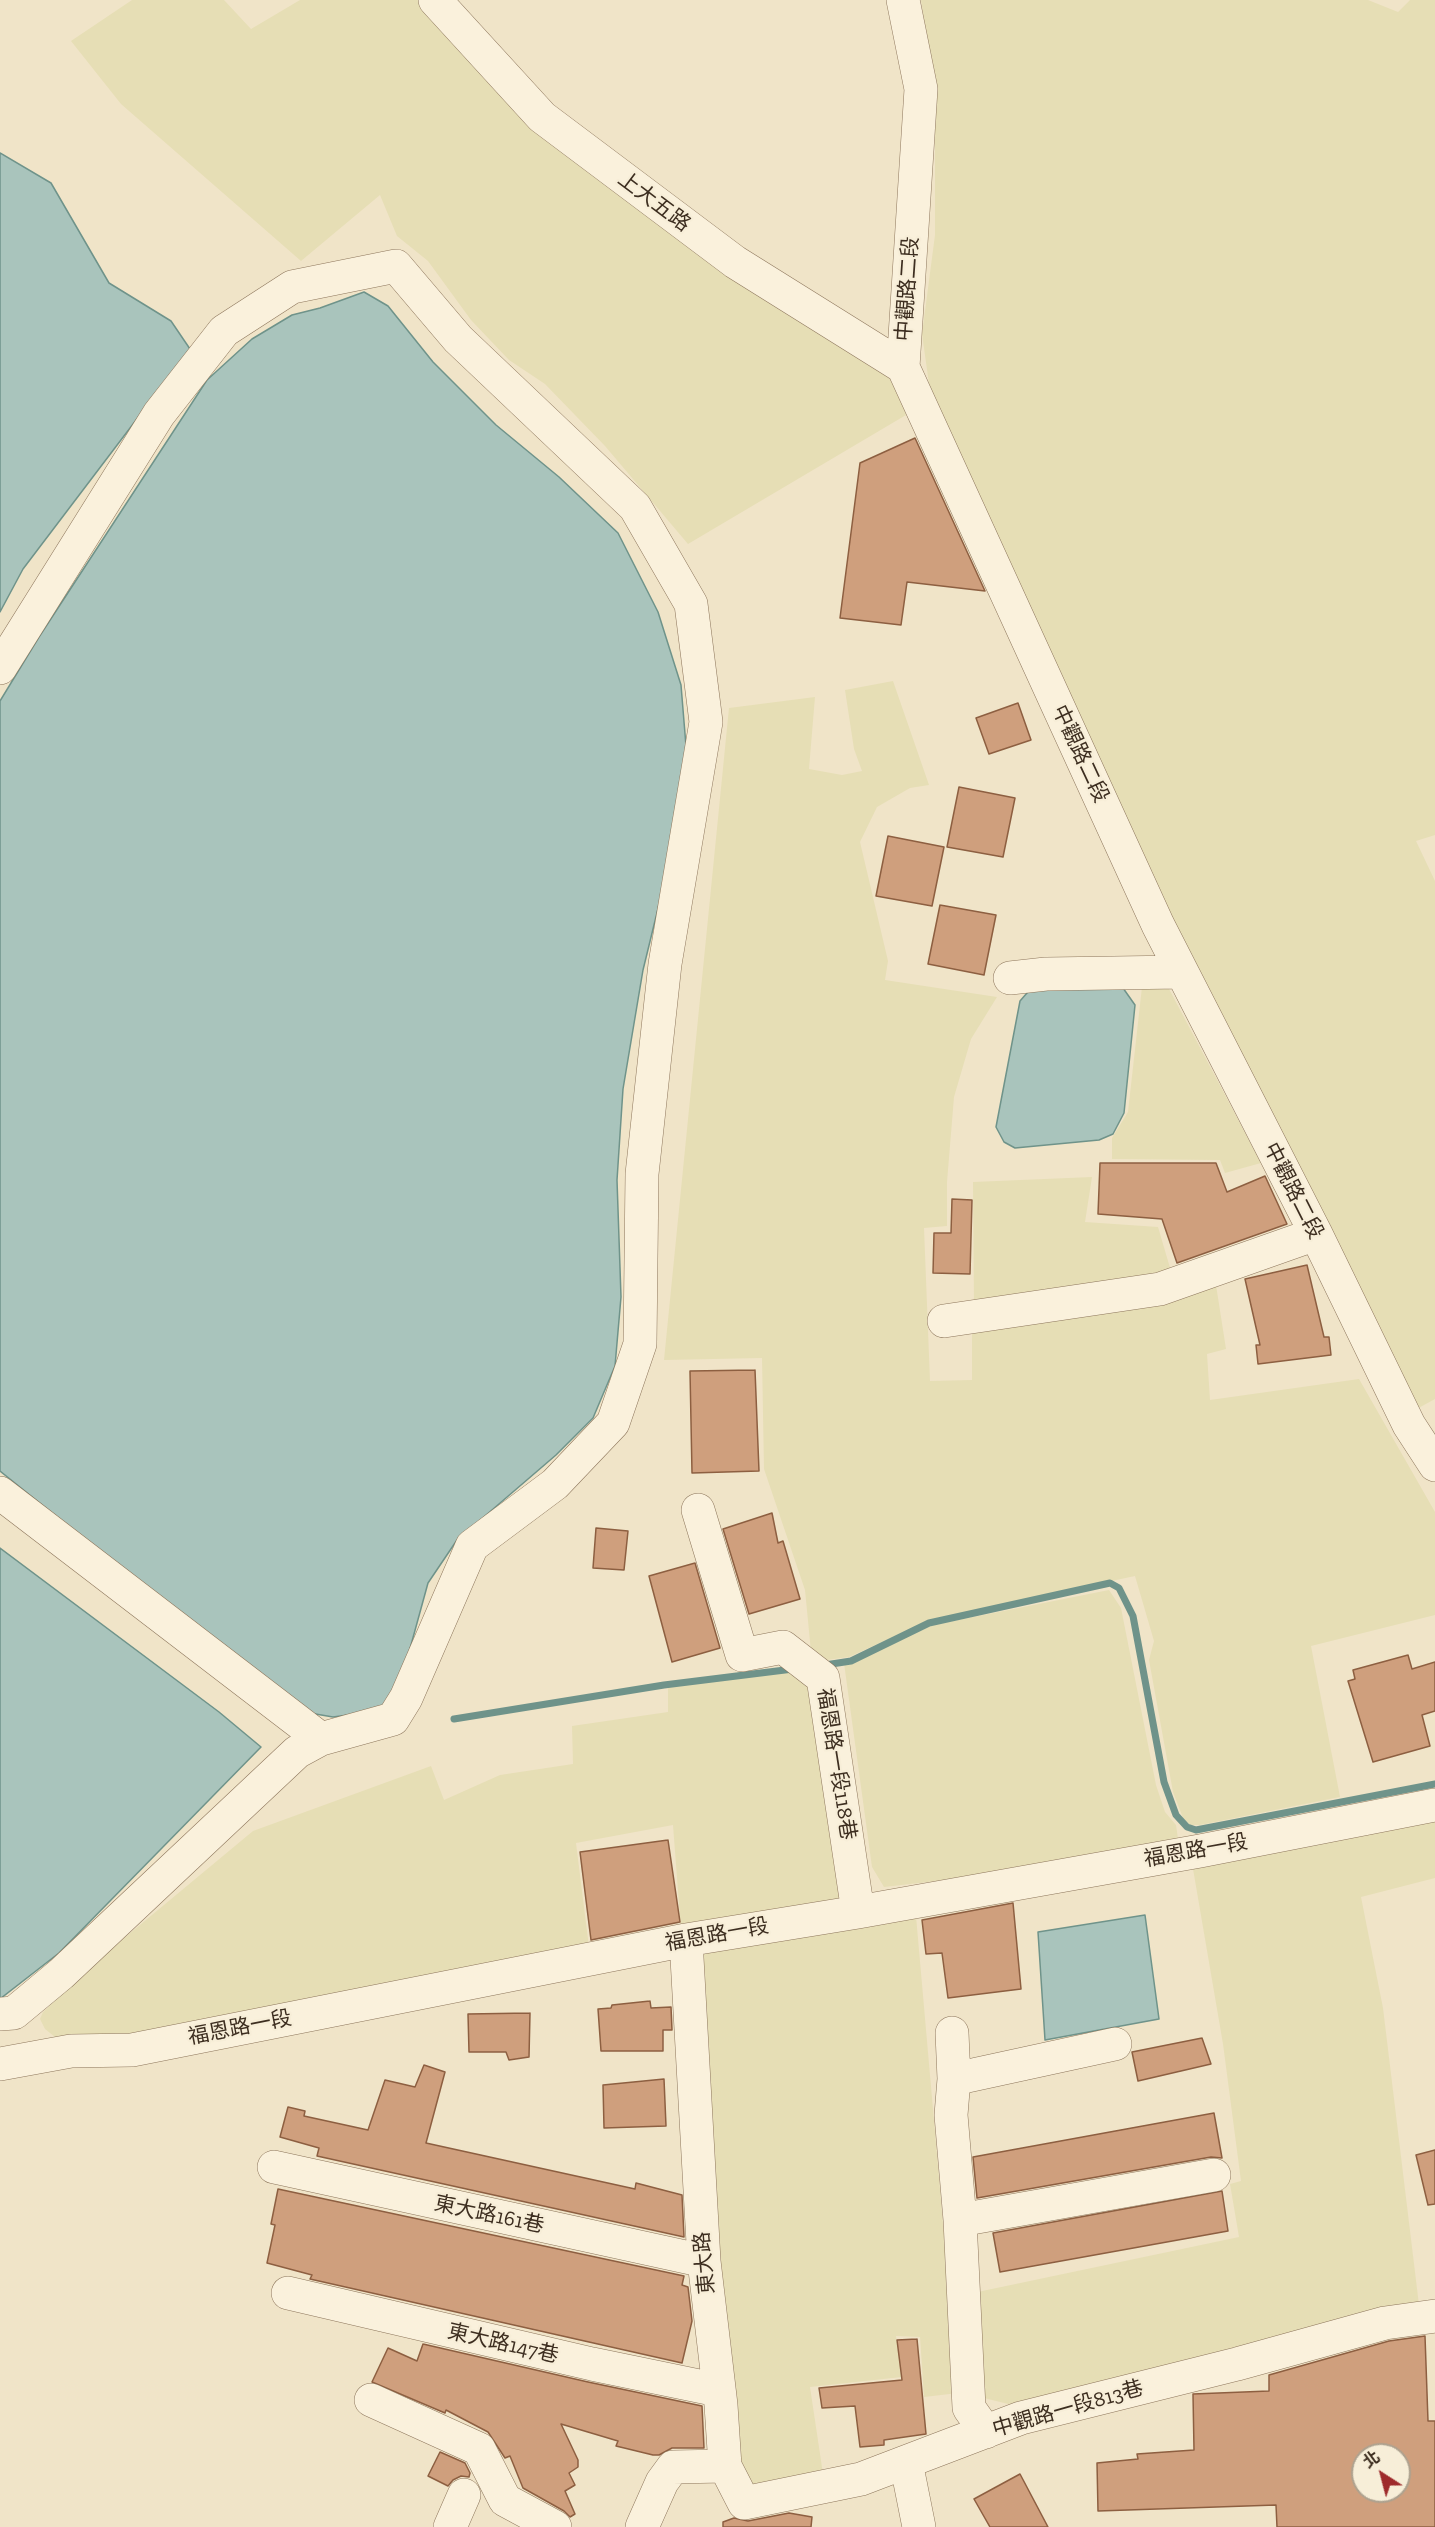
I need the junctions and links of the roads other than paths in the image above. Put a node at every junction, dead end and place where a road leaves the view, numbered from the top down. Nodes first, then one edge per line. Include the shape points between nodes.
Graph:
1 (435, 0) edge
2 (903, 0) edge
3 (903, 367) junction
4 (0, 668) edge
5 (1181, 972) junction
6 (1010, 978) dead end
7 (1316, 1234) junction
8 (944, 1321) dead end
9 (1435, 1465) edge
10 (0, 1493) edge
11 (698, 1510) dead end
12 (321, 1739) junction
13 (1435, 1805) edge
14 (858, 1912) junction
15 (686, 1940) junction
16 (7, 2013) edge
17 (952, 2032) dead end
18 (1115, 2044) dead end
19 (43, 2056) junction
20 (0, 2064) edge
21 (954, 2079) junction
22 (274, 2167) dead end
23 (1214, 2175) dead end
24 (960, 2220) junction
25 (704, 2261) junction
26 (288, 2294) dead end
27 (1435, 2316) edge
28 (718, 2390) junction
29 (371, 2400) dead end
30 (986, 2432) junction
31 (906, 2462) junction
32 (725, 2466) junction
33 (464, 2495) dead end
34 (450, 2527) edge
35 (555, 2527) edge
36 (642, 2527) edge
37 (919, 2527) edge

1 - 3 street, 上大五路 via 542,117 735,262
2 - 3 street, 中觀路二段 via 921,89
3 - 5 street, 中觀路二段
4 - 12 street via 159,414 224,331 292,287 396,266 458,339 635,507 691,604 706,722 665,964 642,1174 640,1344 613,1423 555,1484 472,1546 406,1698 393,1719
5 - 6 street
5 - 7 street, 中觀路二段
7 - 8 street via 1160,1289
7 - 9 street, 中觀路二段 via 1409,1425
10 - 12 street
11 - 14 street, 福恩路一段118巷 via 742,1654 783,1647 823,1678
12 - 16 street via 297,1752 61,1974
13 - 14 street, 福恩路一段
14 - 15 street, 福恩路一段
15 - 19 street, 福恩路一段 via 132,2050 71,2051
15 - 25 street, 東大路
16 - 19 street
17 - 21 street
18 - 21 street
19 - 20 street, 福恩路一段
21 - 24 street via 951,2115
22 - 25 street, 東大路161巷
23 - 24 street
24 - 30 street via 969,2408
25 - 28 street, 東大路
26 - 28 street, 東大路147巷
27 - 30 street, 中觀路一段813巷 via 1385,2323 1021,2418
28 - 32 street, 東大路
29 - 35 street via 479,2449 505,2500
30 - 31 street, 中觀路一段813巷
31 - 32 street, 中觀路一段813巷 via 861,2479 744,2503
31 - 37 street
32 - 36 street via 673,2467
33 - 34 street

